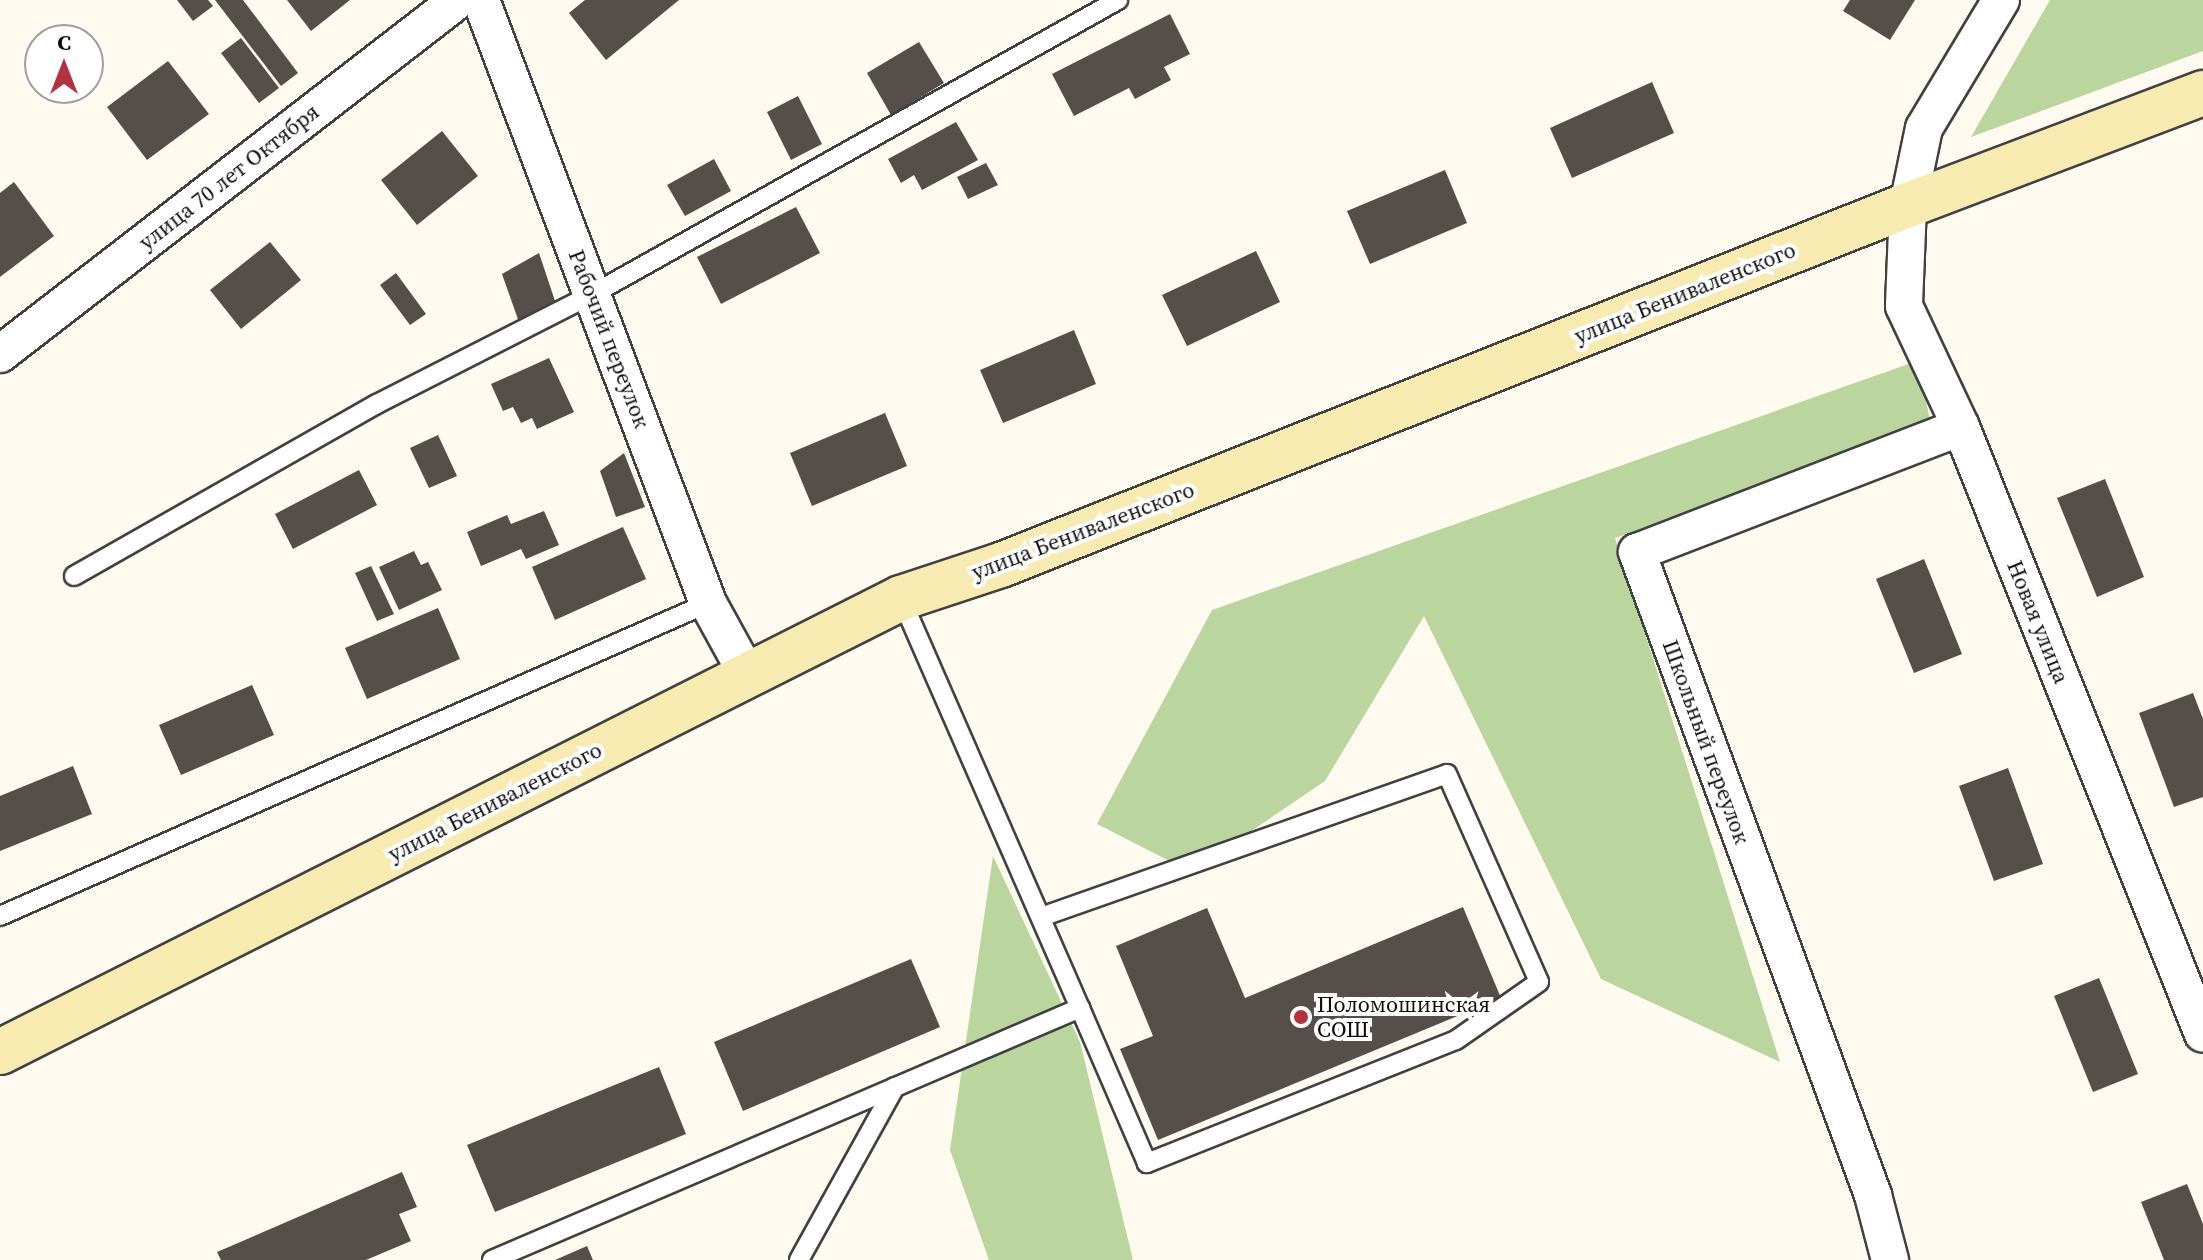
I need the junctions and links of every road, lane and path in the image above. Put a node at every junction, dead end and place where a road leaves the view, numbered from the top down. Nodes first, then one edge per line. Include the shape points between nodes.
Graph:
1 (458, 0) edge
2 (481, 0) edge
3 (1118, 0) edge
4 (2001, 0) edge
5 (2203, 93) edge
6 (1908, 205) junction
7 (593, 294) junction
8 (0, 354) edge
9 (1961, 427) junction
10 (74, 576) dead end
11 (901, 598) junction
12 (708, 603) junction
13 (747, 674) junction
14 (0, 916) edge
15 (1041, 917) junction
16 (1080, 1008) junction
17 (2203, 1034) edge
18 (0, 1052) edge
19 (895, 1087) junction
20 (492, 1260) edge
21 (799, 1260) edge
22 (1890, 1260) edge

1 - 8 street, улица 70 лет Октября
2 - 7 street, Рабочий переулок
3 - 7 lane
4 - 6 street, Новая улица via 1924,128
5 - 6 street, улица Бениваленского
6 - 9 street, Новая улица via 1904,306
6 - 11 street, улица Бениваленского via 1001,565
7 - 10 lane via 377,404
7 - 12 street, Рабочий переулок
9 - 17 street, Новая улица
9 - 22 street, Школьный переулок via 1637,552 1873,1195
11 - 13 street, улица Бениваленского
11 - 15 lane
12 - 13 street, Рабочий переулок
12 - 14 lane
13 - 18 street, улица Бениваленского
15 - 16 lane
15 - 16 lane via 1447,774 1539,982 1456,1040 1147,1163
16 - 19 lane
19 - 20 lane
19 - 21 lane

